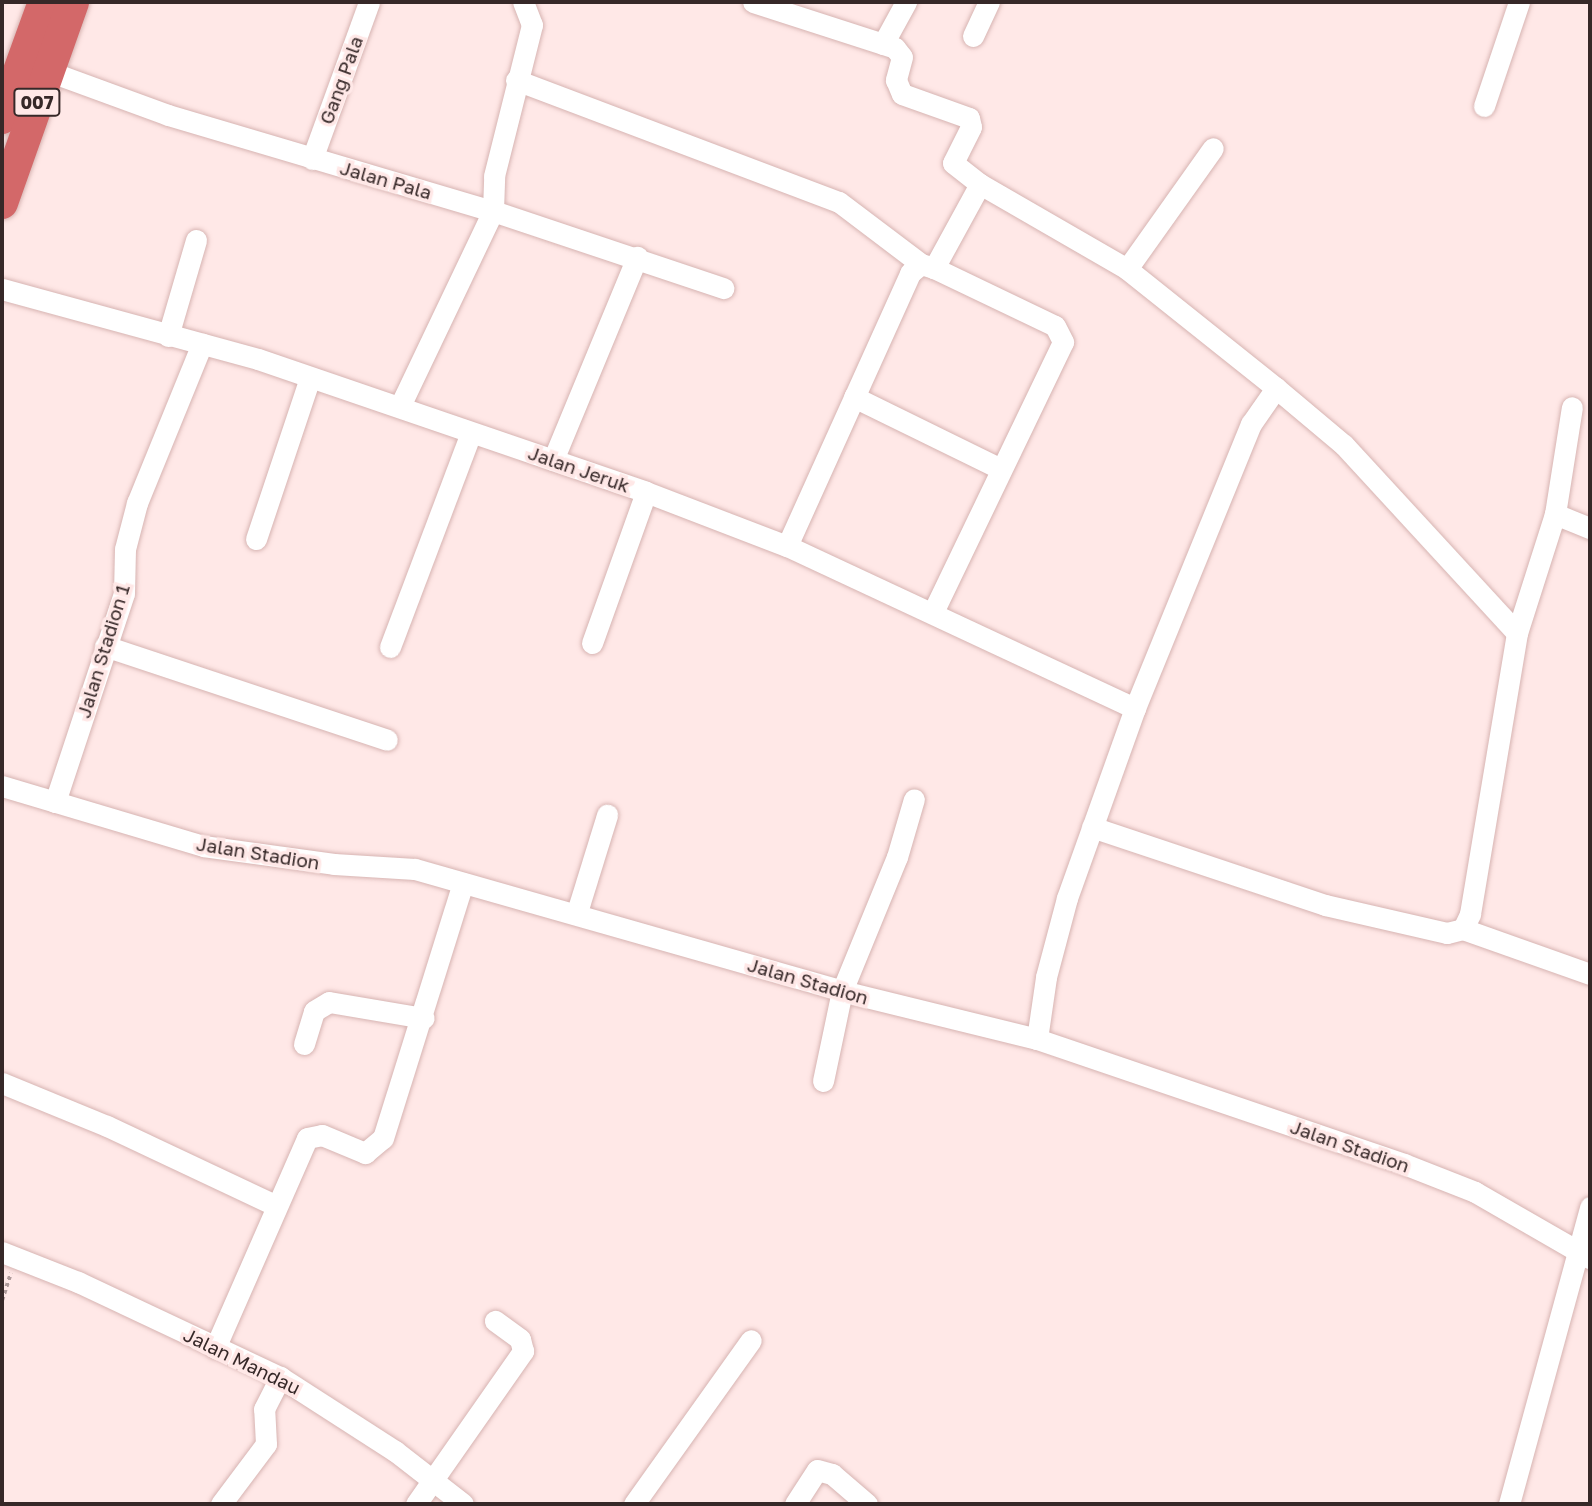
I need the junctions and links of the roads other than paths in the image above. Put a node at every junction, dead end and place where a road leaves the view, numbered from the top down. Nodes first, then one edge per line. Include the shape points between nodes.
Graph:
1 (44, 2) edge
2 (73, 2) edge
3 (369, 2) edge
4 (523, 2) edge
5 (753, 2) edge
6 (906, 2) edge
7 (989, 2) edge
8 (1519, 2) edge
9 (973, 36) dead end
10 (883, 44) junction
11 (48, 71) junction
12 (516, 80) junction
13 (1484, 106) dead end
14 (3, 108) edge
15 (1213, 148) dead end
16 (312, 159) junction
17 (980, 184) junction
18 (2, 202) edge
19 (493, 211) junction
20 (196, 240) dead end
21 (637, 257) junction
22 (927, 266) junction
23 (1127, 269) junction
24 (723, 288) dead end
25 (2, 289) edge
26 (168, 336) junction
27 (202, 344) junction
28 (310, 378) junction
29 (1276, 388) junction
30 (854, 397) junction
31 (400, 406) junction
32 (1572, 408) dead end
33 (471, 433) junction
34 (553, 460) junction
35 (999, 468) junction
36 (646, 492) junction
37 (1555, 514) junction
38 (1590, 528) edge
39 (256, 539) dead end
40 (787, 546) junction
41 (933, 612) junction
42 (1517, 634) junction
43 (592, 643) dead end
44 (105, 646) junction
45 (390, 647) dead end
46 (1135, 708) junction
47 (387, 740) dead end
48 (2, 786) edge
49 (914, 799) dead end
50 (55, 802) junction
51 (607, 815) dead end
52 (1092, 827) junction
53 (463, 883) junction
54 (577, 912) junction
55 (1463, 929) junction
56 (1590, 974) edge
57 (842, 991) junction
58 (424, 1017) junction
59 (1037, 1039) junction
60 (304, 1044) dead end
61 (823, 1081) dead end
62 (2, 1083) edge
63 (275, 1205) junction
64 (1590, 1207) edge
65 (1584, 1254) edge
66 (9, 1255) edge
67 (495, 1321) dead end
68 (751, 1340) dead end
69 (215, 1348) junction
70 (280, 1377) junction
71 (433, 1482) junction
72 (221, 1504) edge
73 (416, 1504) edge
74 (463, 1504) edge
75 (634, 1504) edge
76 (795, 1504) edge
77 (867, 1504) edge
78 (1510, 1504) edge

1 - 14 highway, 007
2 - 11 highway, 007
3 - 16 street, Gang Pala
4 - 12 street via 532,25
5 - 10 street
6 - 10 street
7 - 9 street
8 - 13 street
10 - 17 street via 902,54 896,80 902,94 969,118 971,127 953,163
11 - 16 street, Jalan Pala via 168,115
11 - 18 highway, 007
12 - 19 street via 494,176
12 - 22 street via 839,202
15 - 23 street
16 - 19 street, Jalan Pala
17 - 22 street
17 - 23 street
19 - 21 street, Jalan Pala
19 - 31 street
20 - 26 street
21 - 24 street, Jalan Pala
21 - 34 street
22 - 30 street via 910,273
22 - 35 street via 1055,326 1062,336 1061,348
23 - 29 street
25 - 26 street, Jalan Jeruk
26 - 27 street, Jalan Jeruk
27 - 28 street, Jalan Jeruk
27 - 44 street, Jalan Stadion 1 via 137,503 125,549 124,593
28 - 31 street, Jalan Jeruk
28 - 39 street
29 - 42 street via 1344,445
29 - 46 street via 1251,424
30 - 35 street
30 - 40 street
31 - 33 street, Jalan Jeruk
32 - 37 street
33 - 34 street, Jalan Jeruk
33 - 45 street
34 - 36 street, Jalan Jeruk
35 - 41 street
36 - 40 street, Jalan Jeruk
36 - 43 street
37 - 38 street
37 - 42 street
40 - 41 street, Jalan Jeruk
41 - 46 street, Jalan Jeruk
42 - 55 street
44 - 47 street
44 - 50 street, Jalan Stadion 1
46 - 52 street
48 - 50 street, Jalan Stadion
49 - 57 street via 897,857
50 - 53 street, Jalan Stadion via 203,846 334,864 415,869
51 - 54 street
52 - 55 street via 1325,905 1447,933
52 - 59 street via 1046,977
53 - 54 street, Jalan Stadion
53 - 58 street
54 - 57 street, Jalan Stadion
55 - 56 street
57 - 59 street, Jalan Stadion
57 - 61 street
58 - 60 street via 329,1002 314,1011
58 - 63 street via 379,1144 365,1153 311,1135
59 - 65 street, Jalan Stadion via 1404,1164 1475,1192
62 - 63 street via 107,1126
63 - 69 street
64 - 65 street
65 - 78 street
66 - 69 street, Jalan Mandau
67 - 71 street via 520,1339 523,1351
68 - 75 street
69 - 70 street, Jalan Mandau
70 - 71 street, Jalan Mandau via 395,1451
70 - 72 street via 264,1409 266,1444
71 - 73 street
71 - 74 street, Jalan Mandau
76 - 77 street via 817,1470 832,1474

